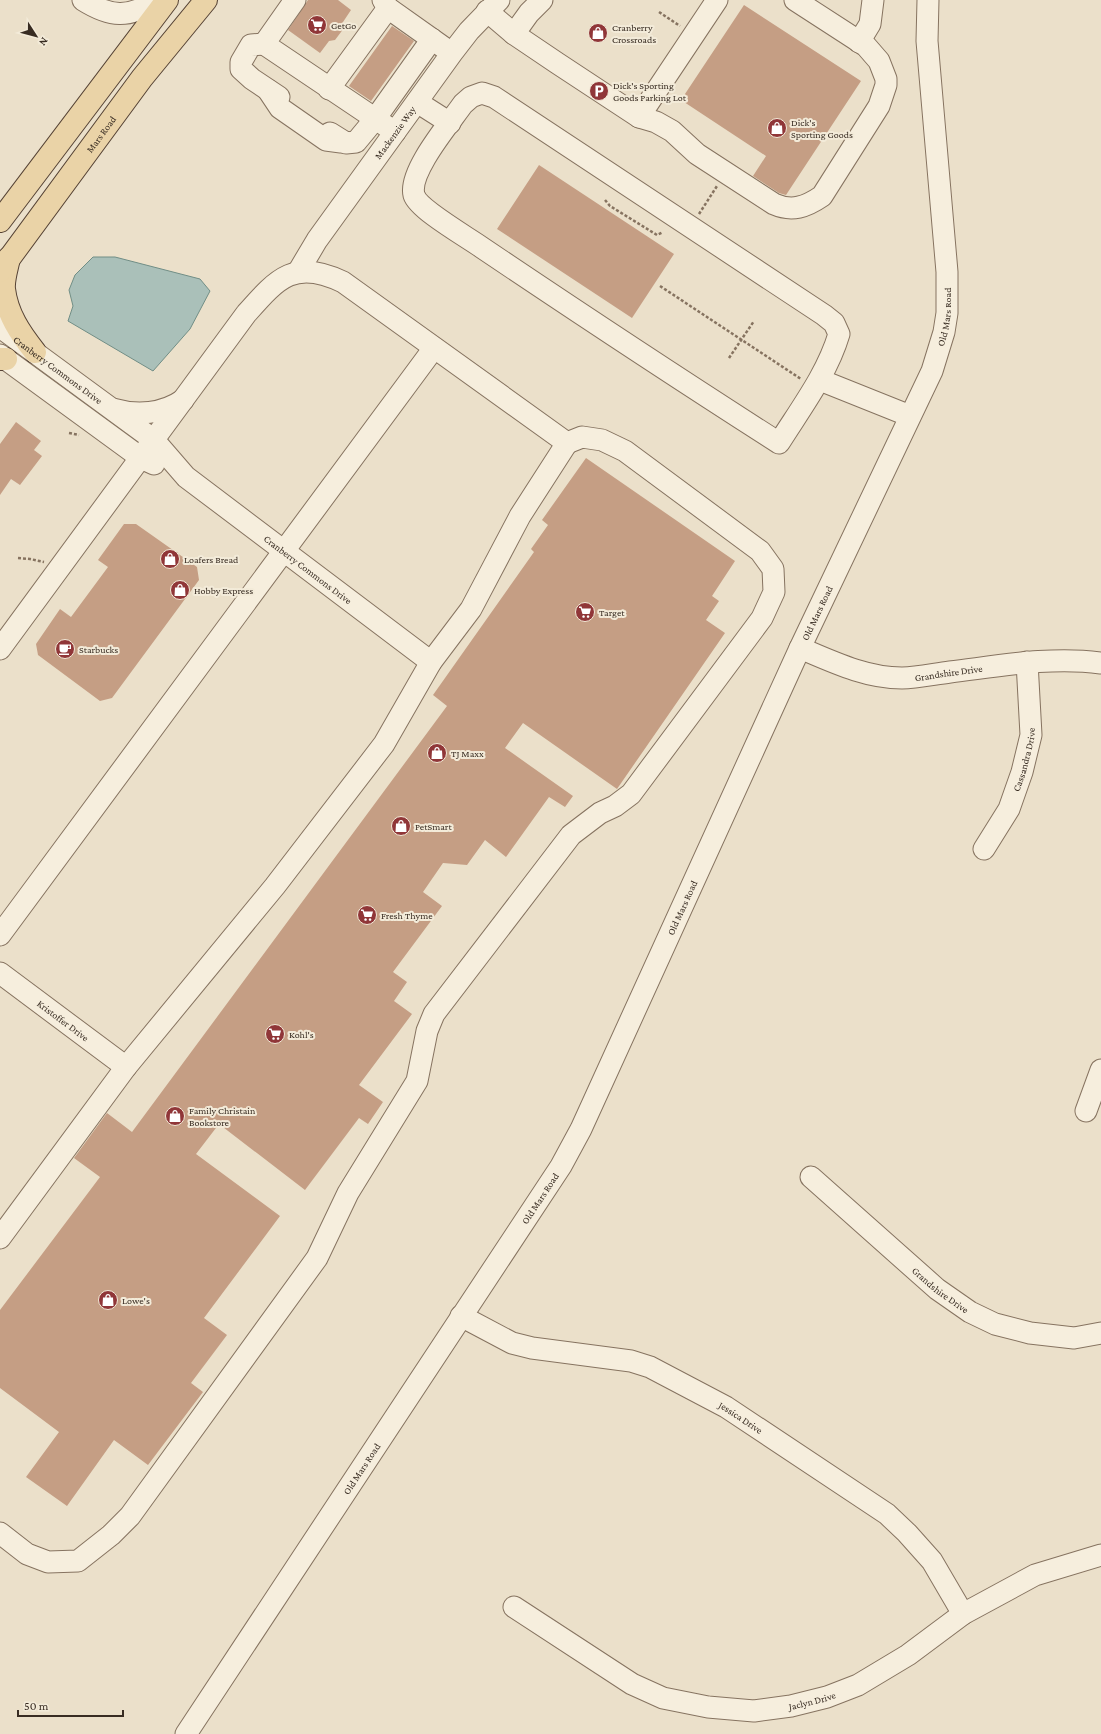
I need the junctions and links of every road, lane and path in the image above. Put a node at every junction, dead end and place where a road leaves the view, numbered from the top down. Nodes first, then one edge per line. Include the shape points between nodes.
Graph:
1 (83, 0) edge
2 (156, 0) edge
3 (167, 0) edge
4 (206, 0) edge
5 (295, 0) edge
6 (542, 0) edge
7 (717, 0) edge
8 (795, 0) edge
9 (873, 0) edge
10 (928, 0) edge
11 (385, 4) edge
12 (493, 6) edge
13 (659, 12) dead end
14 (685, 29) dead end
15 (514, 34) junction
16 (432, 39) junction
17 (859, 42) junction
18 (264, 44) junction
19 (452, 53) junction
20 (329, 89) junction
21 (417, 102) junction
22 (639, 117) junction
23 (375, 119) junction
24 (450, 123) junction
25 (395, 132) junction
26 (715, 190) dead end
27 (605, 200) dead end
28 (699, 219) dead end
29 (0, 221) edge
30 (663, 232) dead end
31 (4, 264) edge
32 (298, 272) junction
33 (660, 286) dead end
34 (754, 321) dead end
35 (0, 327) edge
36 (741, 340) junction
37 (434, 348) junction
38 (35, 352) junction
39 (2, 358) edge
40 (729, 358) dead end
41 (814, 381) junction
42 (183, 400) junction
43 (111, 408) junction
44 (910, 416) junction
45 (113, 438) junction
46 (154, 440) junction
47 (567, 443) junction
48 (141, 458) junction
49 (186, 477) junction
50 (112, 497) junction
51 (284, 551) junction
52 (18, 558) dead end
53 (52, 564) dead end
54 (0, 648) edge
55 (800, 648) junction
56 (431, 662) junction
57 (1027, 662) junction
58 (1101, 663) edge
59 (984, 849) dead end
60 (0, 935) edge
61 (0, 973) edge
62 (126, 1067) junction
63 (1101, 1070) edge
64 (1086, 1111) dead end
65 (811, 1177) dead end
66 (0, 1238) edge
67 (461, 1316) junction
68 (1101, 1333) edge
69 (0, 1534) edge
70 (1101, 1555) edge
71 (514, 1607) dead end
72 (963, 1614) junction
73 (186, 1734) edge

1 - 2 street via 106,12 123,14 141,10
3 - 29 main road
4 - 31 main road, Mars Road via 142,78
5 - 18 street
6 - 15 street
7 - 22 street
8 - 17 street
9 - 17 street via 870,24
10 - 44 street, Old Mars Road via 927,41 947,272 947,313 932,371
11 - 16 street
11 - 20 street
12 - 15 street
12 - 19 street, Mackenzie Way
13 - 14 path
15 - 22 street
16 - 19 street
16 - 23 street
17 - 22 street via 879,61 886,79 883,95 879,106 822,196 802,208 782,208 774,204 697,154 672,131 656,122
18 - 20 street
18 - 23 street via 251,45 241,62 241,69 276,95 280,108 326,140 338,138 356,142
19 - 21 street, Mackenzie Way
20 - 23 street
21 - 24 street
21 - 25 street, Mackenzie Way
23 - 25 street
24 - 41 street via 471,97 482,93 494,96 824,315 834,323 839,334 834,349
24 - 41 street via 425,158 415,175 414,182 414,195 417,201 437,218 779,443
25 - 32 street, Mackenzie Way
26 - 28 path via 701,211
27 - 30 path via 610,206 657,235
31 - 38 main road via 7,305 17,329
32 - 37 street via 310,271 343,282
32 - 42 street via 279,280 246,314
33 - 36 path
34 - 36 path
35 - 38 street, Cranberry Commons Drive
36 - 40 path
36 - 41 path
37 - 47 street
37 - 51 street
38 - 43 street, Cranberry Commons Drive
39 - 45 street, Cranberry Commons Drive
41 - 44 street
42 - 43 street via 174,407 150,413 126,412
42 - 46 street
43 - 46 street, Cranberry Commons Drive
44 - 55 street, Old Mars Road
45 - 48 street, Cranberry Commons Drive
45 - 50 street via 119,455 119,465
46 - 48 street
46 - 49 street, Cranberry Commons Drive
47 - 56 street via 520,516 472,609
47 - 69 street via 582,437 602,440 625,451 760,551 773,569 774,592 762,618 631,794 571,835 434,1014 427,1031 417,1081 348,1193 317,1258 130,1516 112,1535 78,1561 48,1562 27,1554
48 - 49 street, Cranberry Commons Drive
48 - 50 street
49 - 51 street, Cranberry Commons Drive
50 - 54 street
51 - 56 street, Cranberry Commons Drive
51 - 60 street
52 - 53 path
55 - 57 street, Grandshire Drive via 839,665 871,675 902,678
55 - 67 street, Old Mars Road via 582,1129 561,1166
56 - 62 street via 384,744 275,886
57 - 58 street, Grandshire Drive
57 - 59 street, Cassandra Drive via 1032,735 1009,810
61 - 62 street, Kristoffer Drive
62 - 66 street
63 - 64 street
65 - 68 street, Grandshire Drive via 918,1273 970,1312 996,1324 1030,1333 1074,1338
67 - 72 street, Jessica Drive via 512,1343 631,1361 650,1367 726,1407 887,1514 932,1561
67 - 73 street, Old Mars Road
70 - 72 street, Jaclyn Drive via 1035,1575
71 - 72 street, Jaclyn Drive via 632,1684 662,1698 708,1707 754,1711 791,1706 827,1697 858,1685 908,1655

